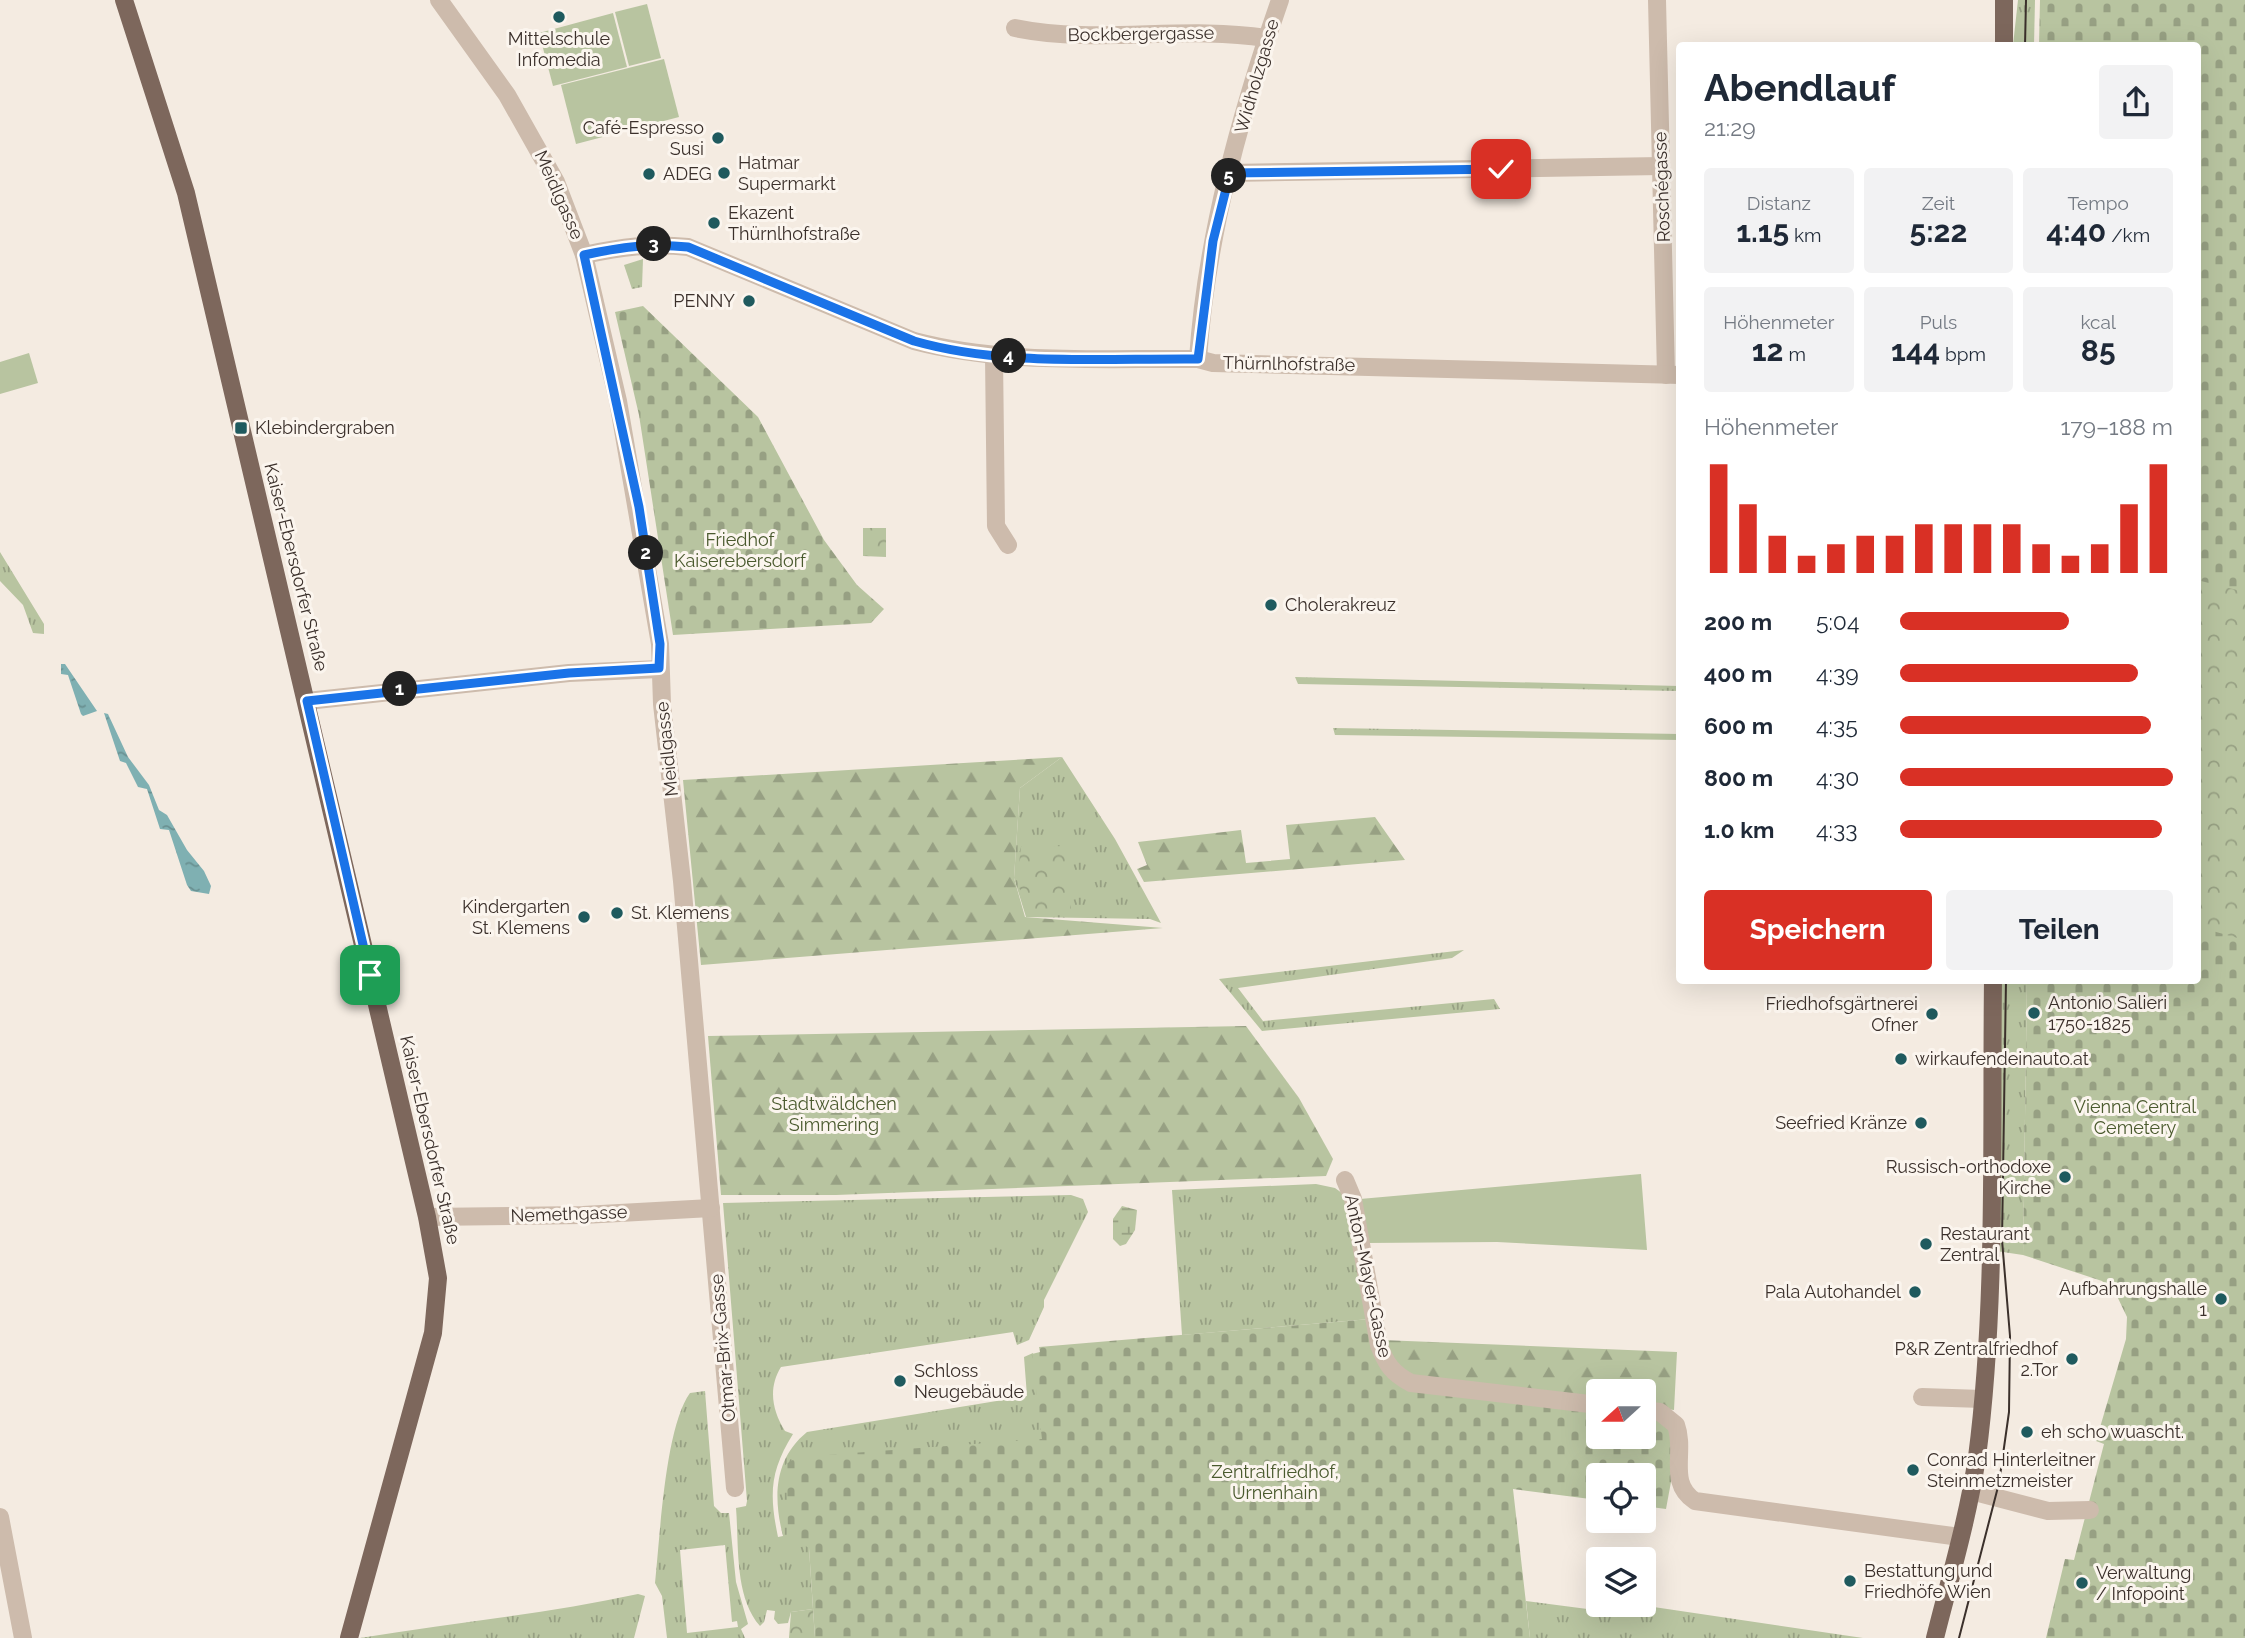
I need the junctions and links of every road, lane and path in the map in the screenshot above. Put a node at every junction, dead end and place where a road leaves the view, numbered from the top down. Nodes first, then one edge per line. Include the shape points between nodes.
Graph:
1 (124, 0) edge
2 (439, 0) edge
3 (1280, 0) edge
4 (1657, 0) edge
5 (2004, 0) edge
6 (1015, 28) dead end
7 (1266, 38) junction
8 (2004, 42) edge
9 (1661, 166) junction
10 (1230, 173) junction
11 (584, 255) junction
12 (994, 356) junction
13 (1198, 359) junction
14 (1673, 375) edge
15 (1008, 545) dead end
16 (659, 668) junction
17 (307, 701) junction
18 (1993, 984) edge
19 (1345, 1180) dead end
20 (711, 1208) junction
21 (427, 1217) junction
22 (1923, 1397) dead end
23 (1982, 1399) junction
24 (1586, 1404) edge
25 (1656, 1412) edge
26 (735, 1488) dead end
27 (1971, 1491) junction
28 (2090, 1510) dead end
29 (0, 1517) edge
30 (1960, 1537) junction
31 (23, 1638) edge
32 (349, 1638) edge
33 (1936, 1638) edge

1 - 17 main road, Kaiser-Ebersdorfer Straße via 186,193
2 - 11 street, Meidlgasse via 520,116 556,181
3 - 7 street, Widholzgasse
4 - 9 street, Roschégasse
5 - 8 main road
6 - 7 street, Bockbergergasse via 1048,35 1230,32
7 - 10 street, Widholzgasse
9 - 10 street
9 - 14 street, Roschégasse
10 - 13 street, Widholzgasse via 1213,241
11 - 12 street, Thürnlhofstraße via 656,243 688,247 914,341
11 - 16 street, Meidlgasse via 639,507 660,644
12 - 13 street, Thürnlhofstraße
12 - 15 street via 996,526
13 - 14 street, Thürnlhofstraße
16 - 17 street
16 - 20 street, Meidlgasse
17 - 21 main road, Kaiser-Ebersdorfer Straße
18 - 23 main road
19 - 24 street, Anton-Mayer-Gasse via 1353,1199 1379,1345 1385,1363 1396,1375 1411,1383
20 - 21 street, Nemethgasse
20 - 26 street, Otmar-Brix-Gasse
21 - 32 main road, Kaiser-Ebersdorfer Straße via 438,1278 433,1333
22 - 23 street
23 - 27 main road
25 - 30 street via 1676,1426 1679,1484 1695,1501
27 - 28 street via 2048,1511
27 - 30 main road
29 - 31 street
30 - 33 main road

